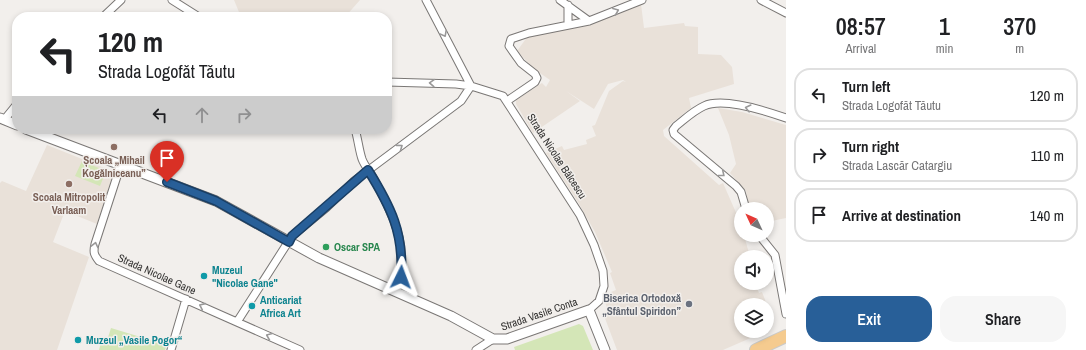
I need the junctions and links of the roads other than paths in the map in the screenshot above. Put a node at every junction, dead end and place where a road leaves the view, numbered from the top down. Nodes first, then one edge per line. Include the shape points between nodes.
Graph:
1 (121, 0) edge
2 (172, 0) edge
3 (426, 0) edge
4 (560, 0) edge
5 (642, 0) edge
6 (761, 0) edge
7 (568, 5) junction
8 (108, 12) edge
9 (191, 12) edge
10 (786, 13) edge
11 (589, 21) junction
12 (568, 25) junction
13 (392, 82) edge
14 (471, 86) junction
15 (507, 101) junction
16 (12, 109) edge
17 (786, 118) edge
18 (2, 119) edge
19 (12, 123) edge
20 (40, 134) edge
21 (356, 134) edge
22 (121, 164) junction
23 (368, 170) junction
24 (744, 202) edge
25 (289, 242) junction
26 (765, 242) edge
27 (396, 292) junction
28 (186, 299) junction
29 (589, 310) junction
30 (786, 314) edge
31 (238, 322) junction
32 (786, 336) edge
33 (493, 339) junction
34 (171, 350) edge
35 (300, 350) edge
36 (476, 350) edge
37 (605, 350) edge
38 (756, 350) edge

1 - 8 street
2 - 9 street
3 -> 14 street
4 - 7 street
11 -> 5 street
6 - 10 street
7 - 11 street
7 - 12 street
11 - 12 street
12 - 15 street via 511,39 509,46 521,63 537,78
14 -> 13 street, Strada Nicolae Bălcescu
14 - 15 street, Strada Nicolae Bălcescu via 498,93
23 -> 14 street via 461,101
15 - 29 street, Strada Nicolae Bălcescu via 580,215 594,245 603,271 604,286 599,301
16 - 18 street
17 -> 24 street via 741,106 716,103 705,105 673,130 674,134 736,186
18 - 19 street
20 - 22 street
21 - 23 street via 362,161
22 - 25 street via 216,201
28 -> 22 street, Strada Nicolae Gane via 95,257 95,244
23 - 25 street via 292,236
23 - 27 street via 398,228 402,264
25 - 27 street
25 - 31 street
26 - 30 street via 775,255
27 - 33 street via 457,319
31 -> 28 street, Strada Nicolae Gane
28 - 34 street
29 - 33 street, Strada Vasile Conta via 507,339
29 - 37 street
35 -> 31 street, Strada Nicolae Gane
32 - 38 main road
33 - 36 street, Strada Vasile Conta

